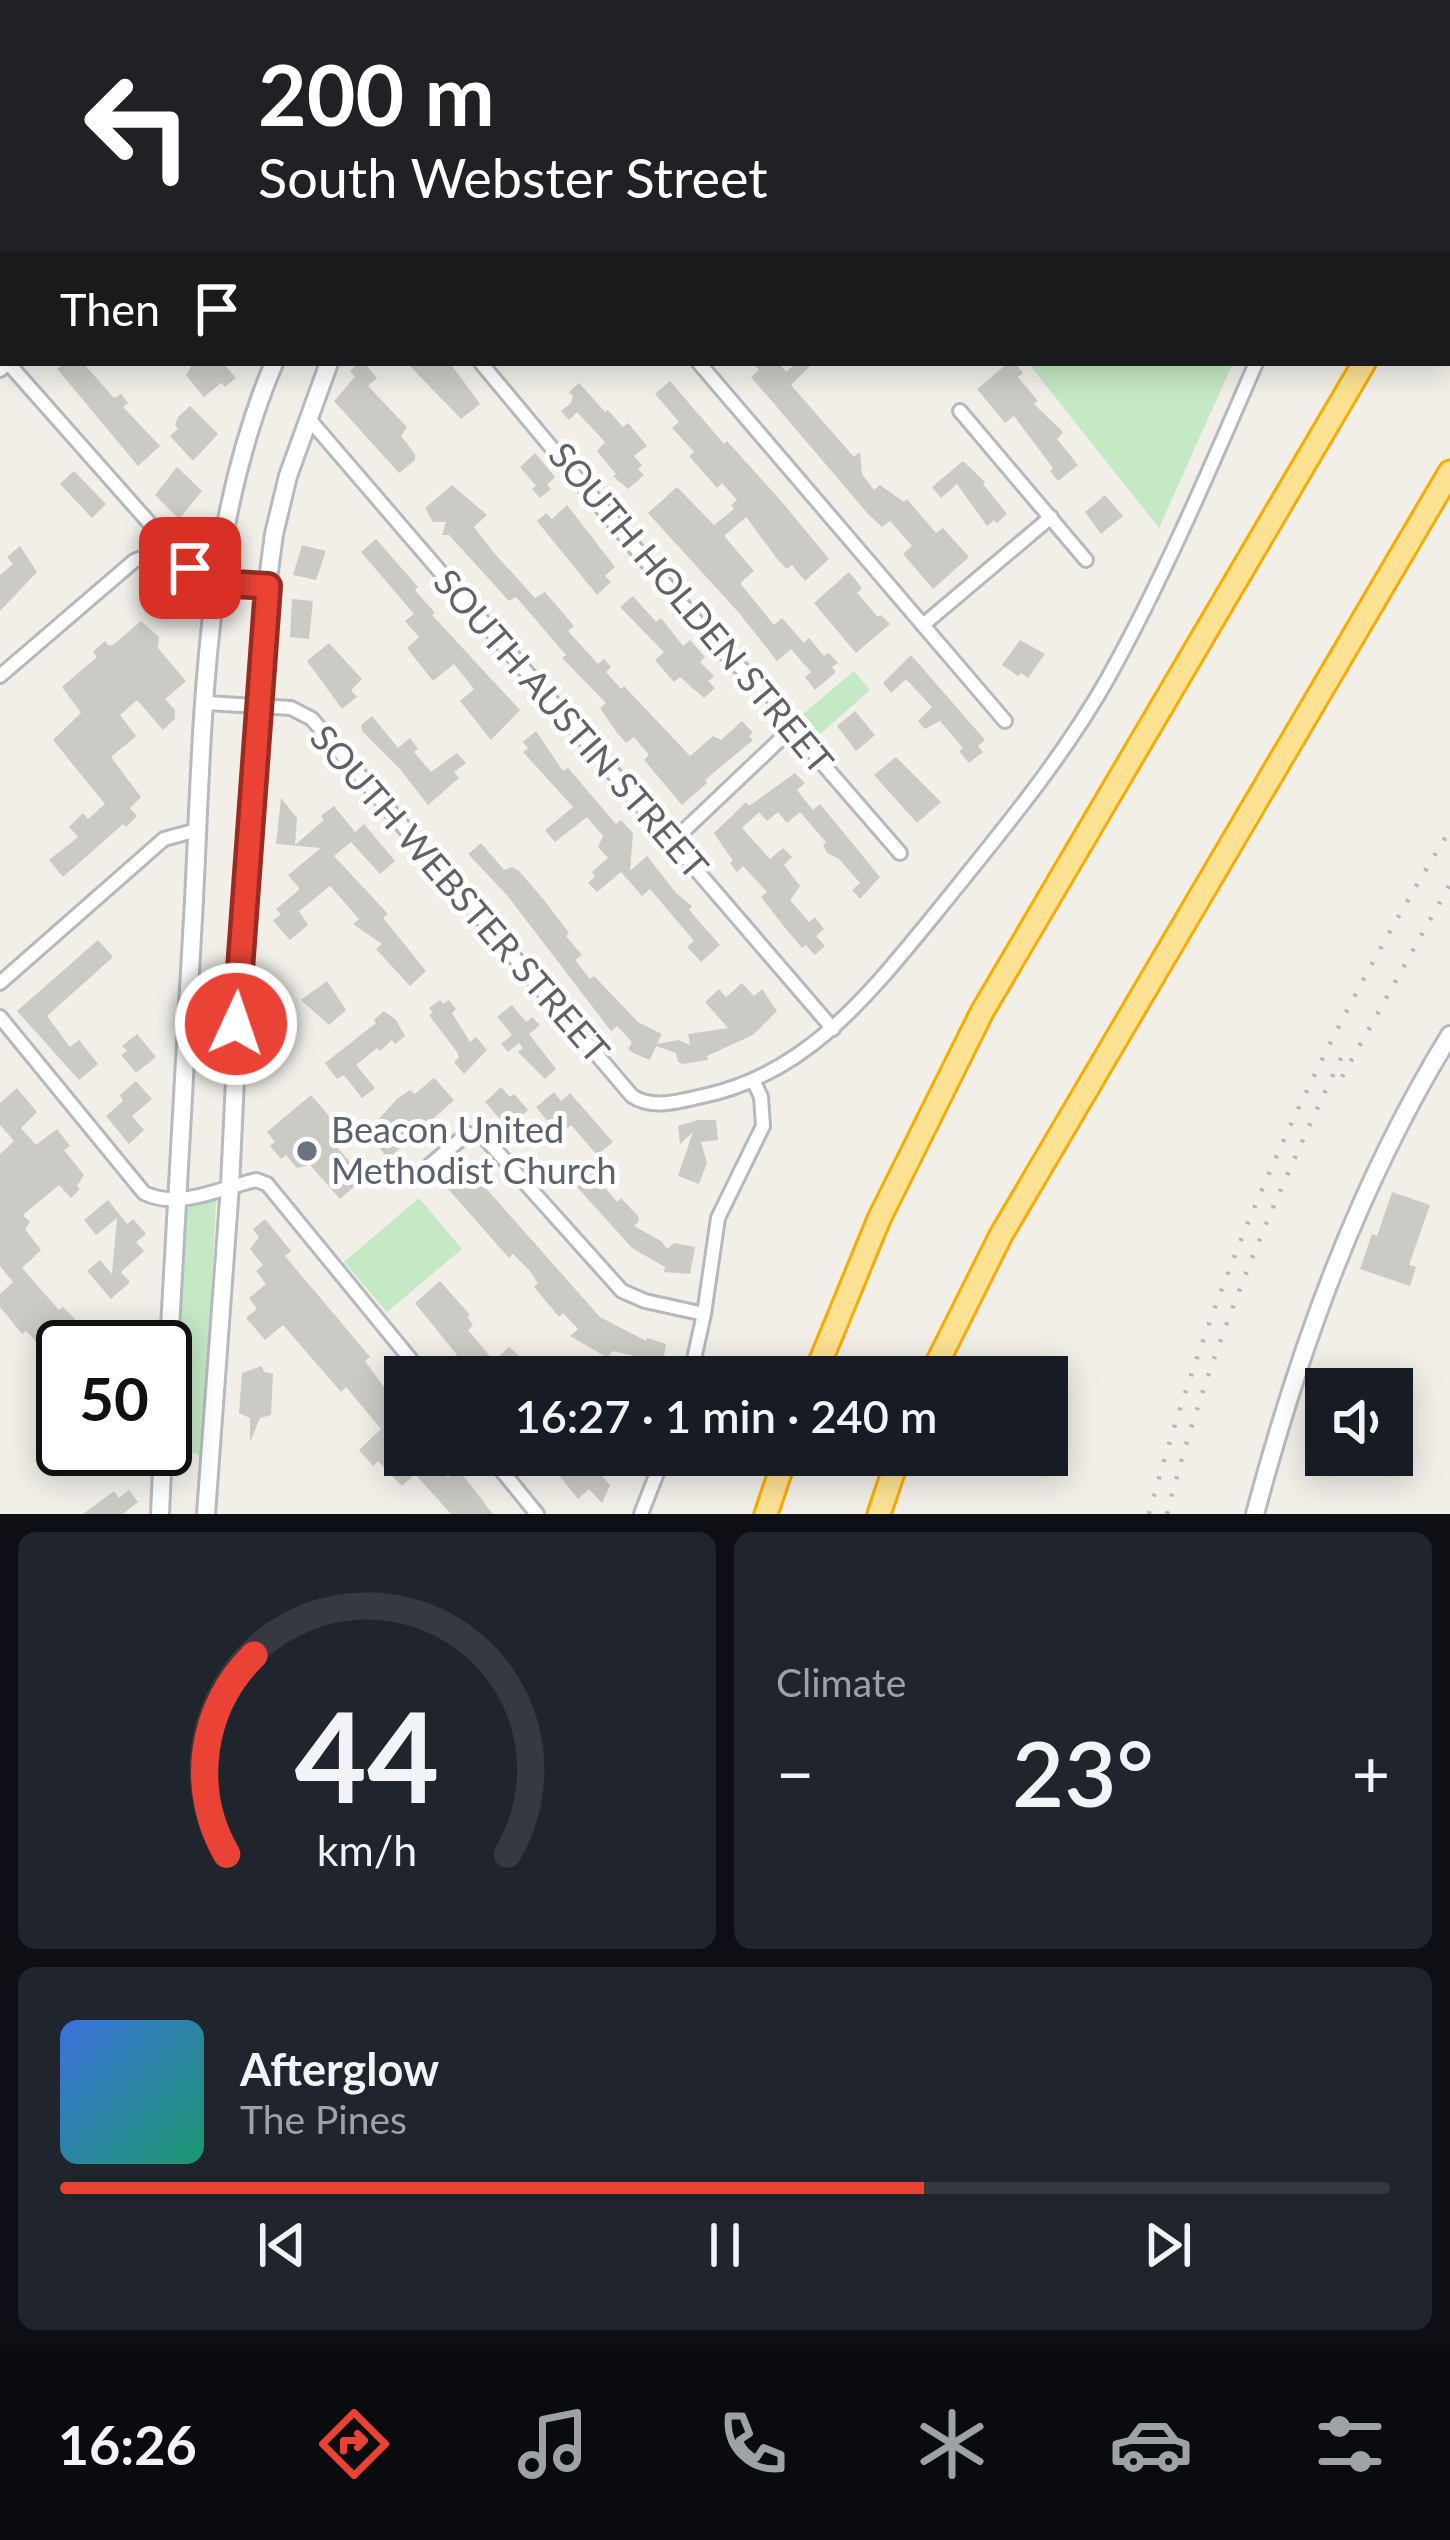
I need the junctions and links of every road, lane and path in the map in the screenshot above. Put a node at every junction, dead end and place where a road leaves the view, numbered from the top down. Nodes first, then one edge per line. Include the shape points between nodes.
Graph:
1 (11, 366) edge
2 (273, 366) edge
3 (327, 366) edge
4 (484, 366) edge
5 (703, 366) edge
6 (1255, 366) edge
7 (1362, 366) edge
8 (960, 411) dead end
9 (309, 418) junction
10 (1450, 472) edge
11 (1051, 517) junction
12 (172, 552) junction
13 (1086, 560) dead end
14 (217, 583) junction
15 (268, 586) junction
16 (923, 625) junction
17 (0, 676) edge
18 (206, 703) junction
19 (257, 703) junction
20 (1006, 721) dead end
21 (787, 733) junction
22 (197, 830) junction
23 (672, 842) junction
24 (900, 853) dead end
25 (0, 983) edge
26 (0, 1017) edge
27 (833, 1028) junction
28 (1450, 1035) edge
29 (753, 1080) junction
30 (430, 1165) dead end
31 (230, 1186) junction
32 (177, 1200) junction
33 (704, 1314) junction
34 (170, 1320) edge
35 (408, 1356) edge
36 (695, 1356) edge
37 (823, 1356) edge
38 (940, 1356) edge
39 (162, 1476) edge
40 (506, 1476) edge
41 (656, 1476) edge
42 (779, 1476) edge
43 (892, 1476) edge
44 (160, 1514) edge
45 (206, 1514) edge
46 (537, 1514) edge
47 (641, 1514) edge
48 (766, 1514) edge
49 (879, 1514) edge
50 (1255, 1514) edge

1 - 12 street
2 - 14 main road via 249,429
3 - 9 main road
4 - 21 street, SOUTH HOLDEN STREET via 716,645 778,703
5 - 16 street
6 - 27 street via 1106,680 1031,794
7 - 37 highway via 982,1012 879,1219
8 - 11 street
9 - 15 main road via 274,534
9 - 23 street, SOUTH AUSTIN STREET
10 - 38 highway via 1001,1235
11 - 13 street
11 - 16 street
12 - 14 street
12 - 17 street via 134,561
14 - 15 street
14 - 18 main road
15 - 19 main road
16 - 20 street
18 - 19 street, SOUTH WEBSTER STREET
18 - 22 main road
19 - 29 street, SOUTH WEBSTER STREET via 291,708 322,730 632,1096 668,1103
19 - 31 main road
21 - 23 street
21 - 24 street, SOUTH HOLDEN STREET
22 - 25 street via 164,839
22 - 32 main road
23 - 27 street, SOUTH AUSTIN STREET
26 - 32 street via 139,1190
27 - 29 street
28 - 50 main road via 1367,1188 1303,1354
29 - 33 street via 764,1126 718,1219
30 - 33 street via 467,1135 483,1136 622,1291
31 - 32 street
31 - 35 street via 268,1184
31 - 45 main road
32 - 34 main road
33 - 36 street
39 - 44 main road
40 - 46 street
41 - 47 street
42 - 48 highway
43 - 49 highway

